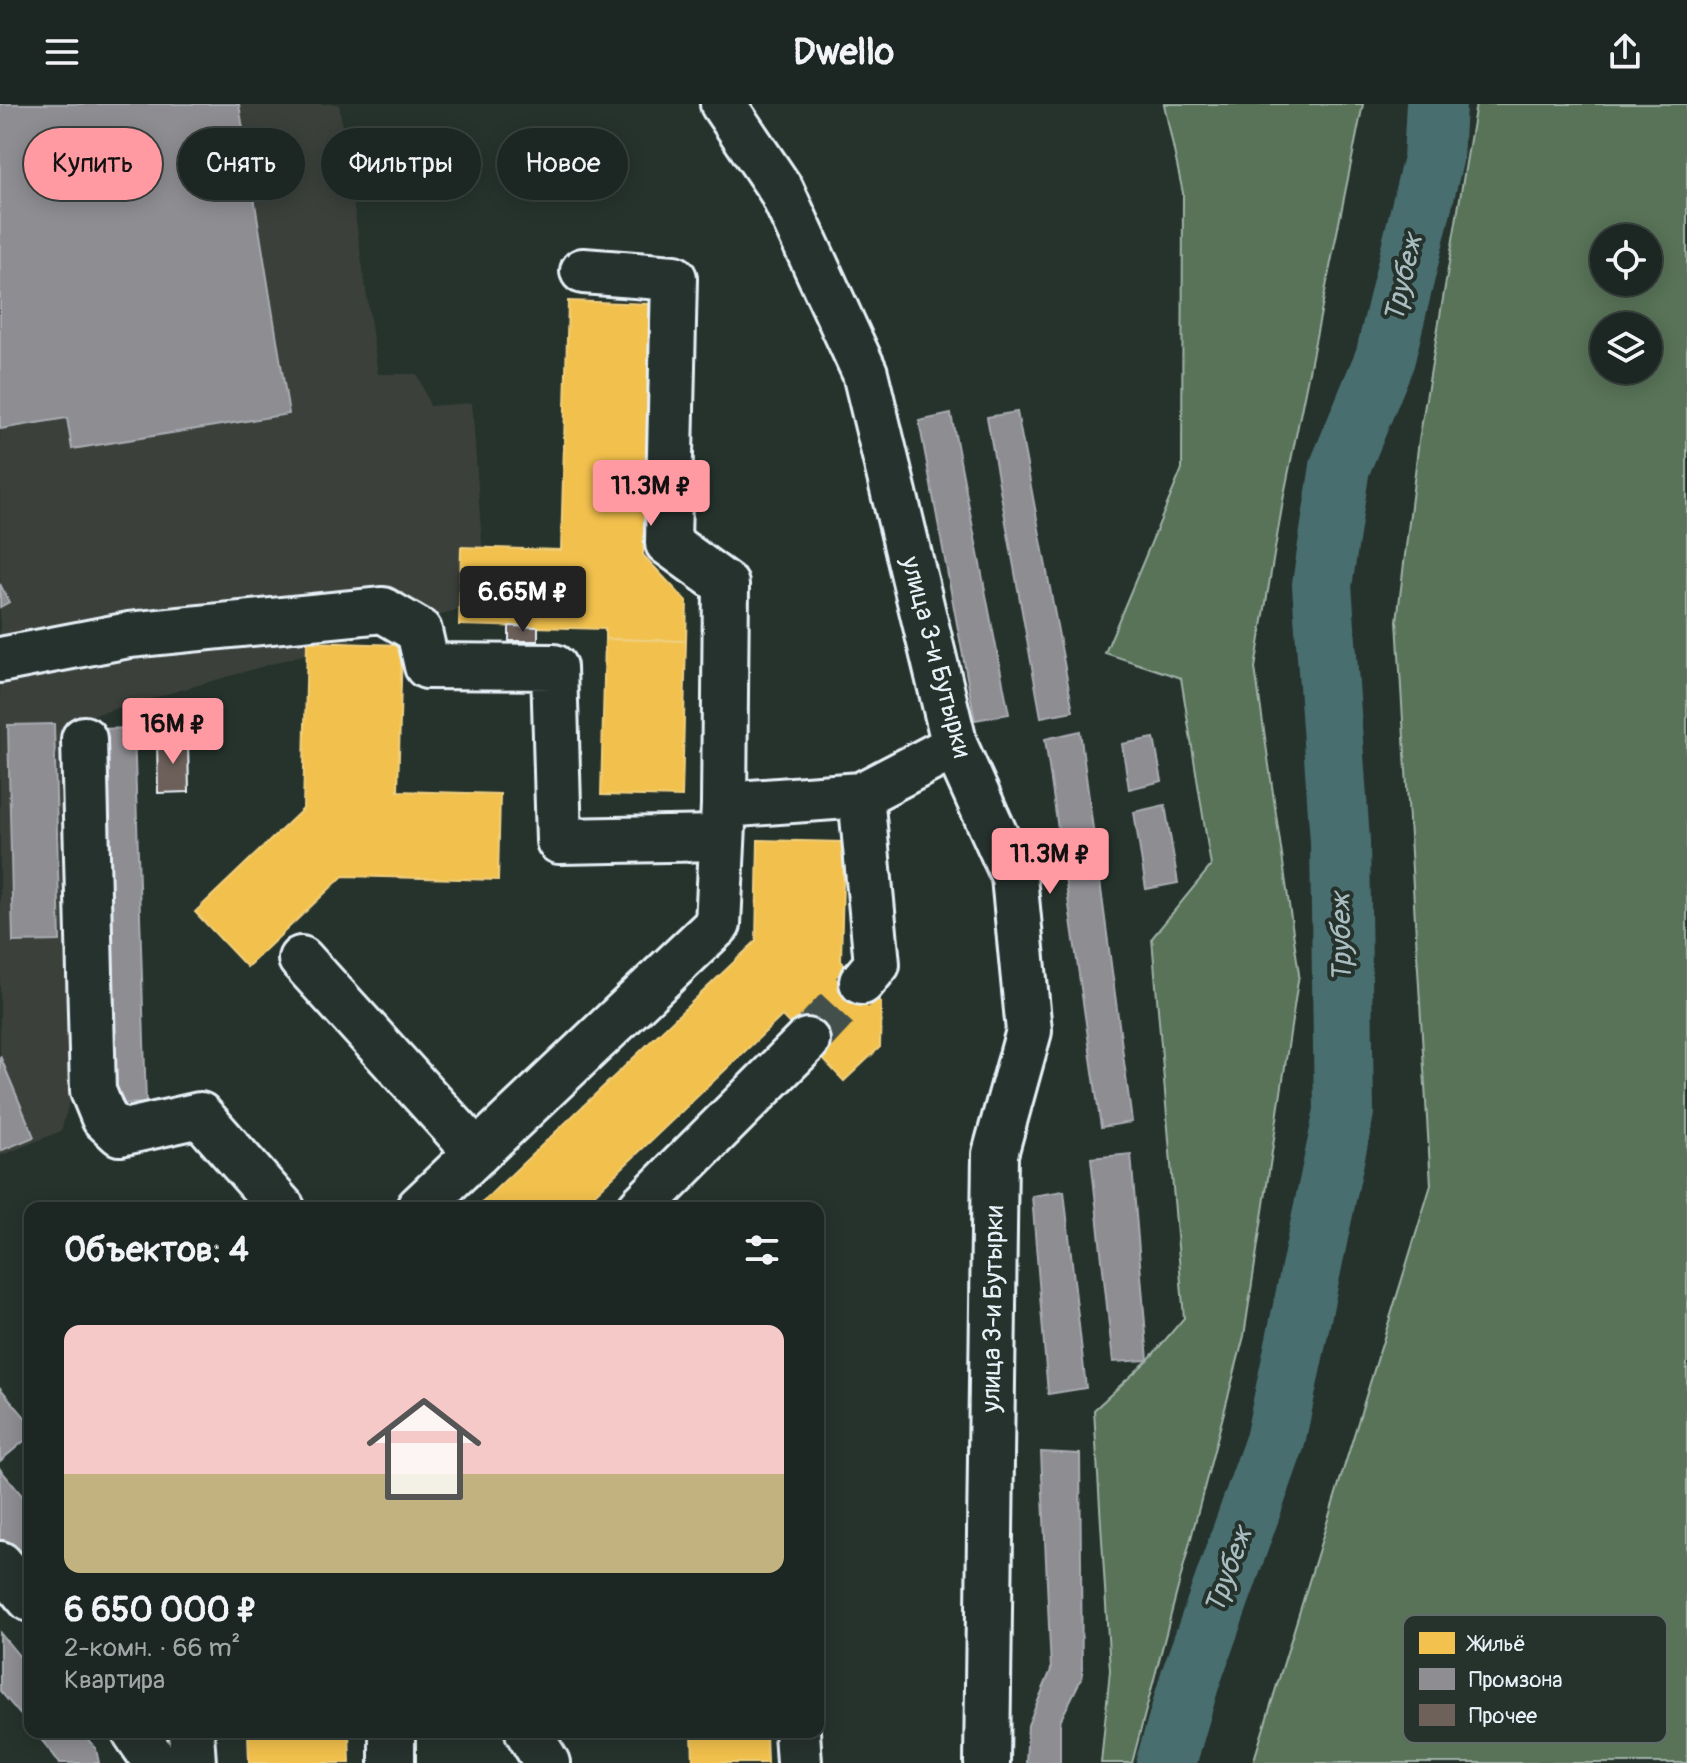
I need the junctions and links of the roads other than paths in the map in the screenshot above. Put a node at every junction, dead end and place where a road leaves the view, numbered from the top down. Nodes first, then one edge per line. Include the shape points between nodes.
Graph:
1 (723, 104) edge
2 (583, 271) dead end
3 (0, 660) edge
4 (84, 739) dead end
5 (955, 746) junction
6 (861, 795) junction
7 (723, 822) junction
8 (301, 959) dead end
9 (862, 982) tunnel mouth
10 (807, 1041) tunnel mouth
11 (477, 1153) junction
12 (277, 1202) edge
13 (434, 1202) edge
14 (646, 1202) edge
15 (0, 1564) edge
16 (24, 1592) edge
17 (139, 1738) edge
18 (191, 1738) edge
19 (392, 1738) edge
20 (532, 1738) edge
21 (797, 1738) edge
22 (156, 1763) edge
23 (193, 1763) edge
24 (392, 1763) edge
25 (547, 1763) edge
26 (799, 1763) edge
27 (987, 1763) edge

1 - 5 street, улица 3-и Бутырки via 781,190 865,373
2 - 7 street via 674,278 668,543 726,585
3 - 7 street via 129,635 383,610 419,631 427,666 554,667 559,841
4 - 12 street via 93,1091 104,1118 120,1133 200,1115
5 - 6 street
5 - 27 street, улица 3-и Бутырки via 1014,877 1029,1031 995,1154
6 - 7 street
6 - 9 street via 877,964
7 - 11 street via 718,924
8 - 11 street
10 - 14 street
11 - 13 street
15 - 16 street
17 - 22 street
18 - 23 street
19 - 24 street
20 - 25 street
21 - 26 street

